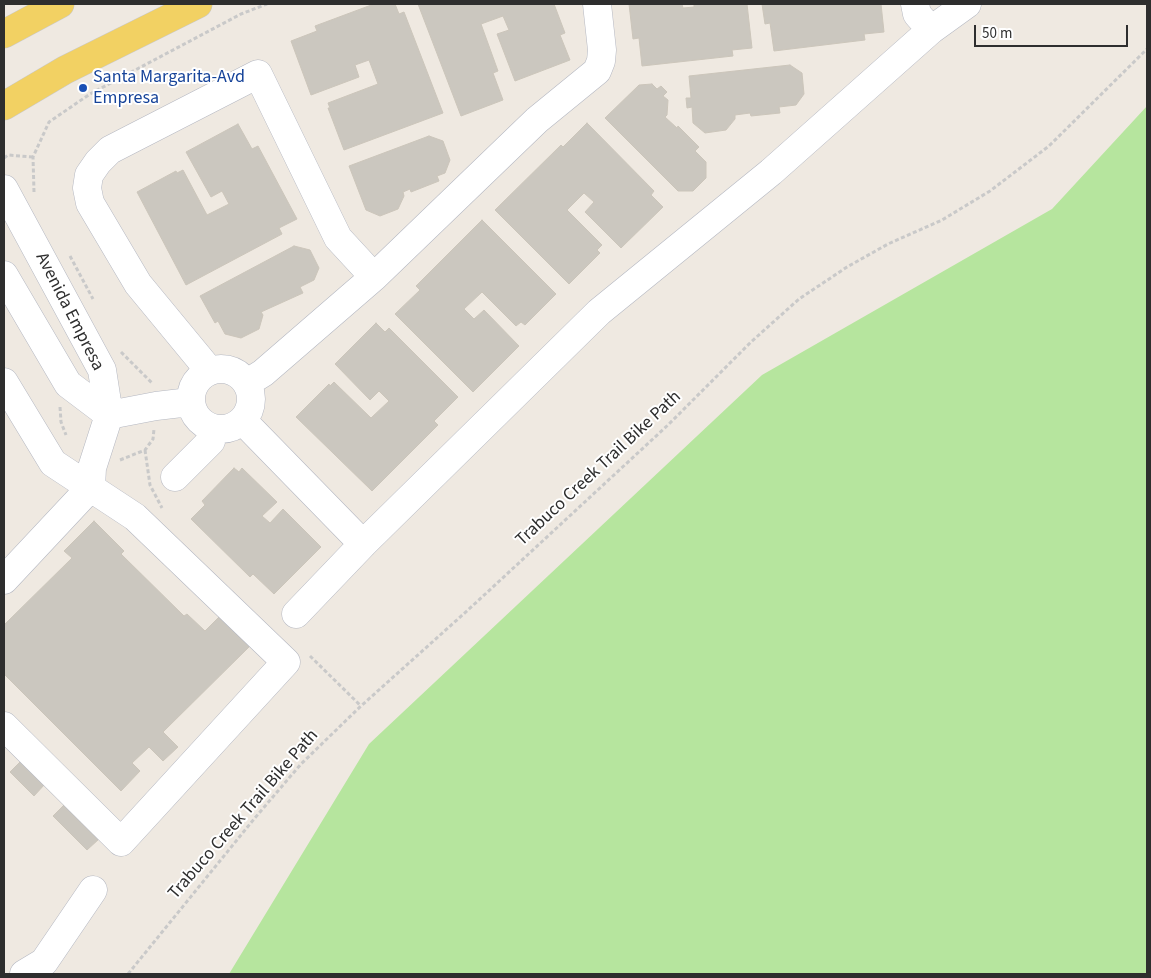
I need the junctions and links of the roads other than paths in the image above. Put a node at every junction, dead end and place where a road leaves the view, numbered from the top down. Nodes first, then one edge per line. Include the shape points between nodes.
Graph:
1 (60, 4) edge
2 (198, 4) edge
3 (597, 4) edge
4 (915, 4) edge
5 (967, 4) edge
6 (931, 30) junction
7 (4, 34) edge
8 (4, 106) edge
9 (4, 190) edge
10 (4, 275) edge
11 (374, 277) junction
12 (208, 372) junction
13 (247, 383) junction
14 (6, 391) edge
15 (190, 402) junction
16 (109, 415) junction
17 (243, 421) junction
18 (214, 429) junction
19 (175, 477) dead end
20 (91, 487) junction
21 (363, 544) junction
22 (4, 580) edge
23 (296, 614) dead end
24 (4, 726) edge
25 (93, 890) dead end
26 (24, 974) edge

1 - 7 main road
2 - 8 main road via 73,66
3 - 11 street via 602,50 596,72 537,120
4 - 6 street via 917,14
5 - 6 street
6 - 21 street via 771,172 599,312
9 - 16 street, Avenida Empresa via 102,370
10 - 16 street, Avenida Empresa via 68,384
11 - 12 street via 338,238 258,74 110,150 89,175 90,204 138,284
11 - 13 street via 264,374
12 - 13 street via 225,369 241,376
12 - 15 street via 194,384
13 - 17 street via 252,403
14 - 20 street via 53,463
15 - 16 street
15 - 18 street via 198,419
16 - 20 street via 92,468
17 - 18 street via 224,430
17 - 21 street
18 - 19 street via 211,441
20 - 22 street
20 - 24 street via 134,517 286,662 121,842
21 - 23 street
25 - 26 street via 44,962

